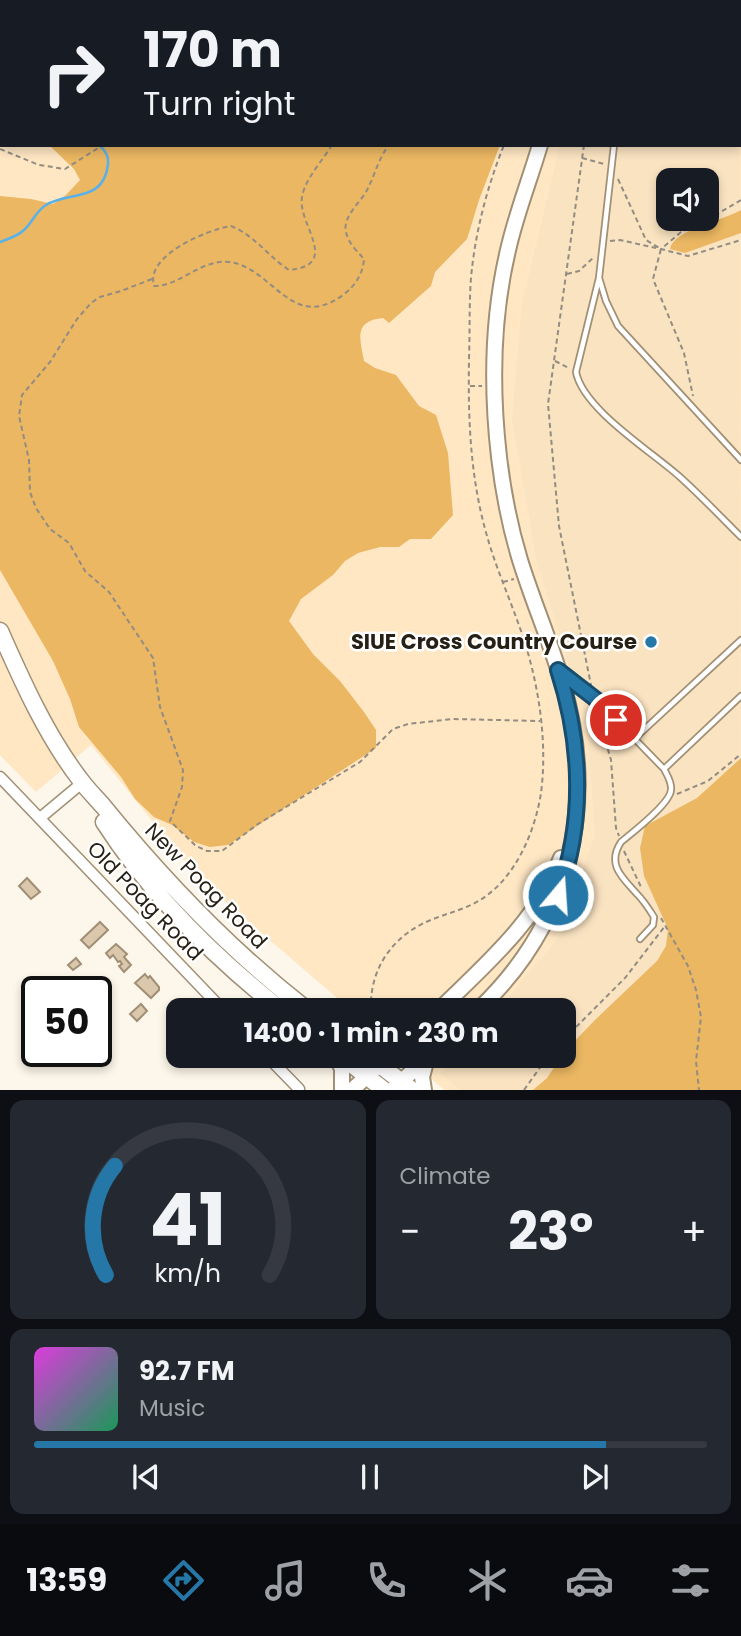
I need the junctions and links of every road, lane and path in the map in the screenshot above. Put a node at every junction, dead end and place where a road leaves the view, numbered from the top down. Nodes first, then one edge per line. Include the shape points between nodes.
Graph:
1 (100, 147) edge
2 (331, 147) edge
3 (388, 147) edge
4 (503, 147) edge
5 (539, 147) edge
6 (584, 147) edge
7 (614, 147) edge
8 (0, 149) edge
9 (582, 158) junction
10 (612, 166) junction
11 (741, 200) edge
12 (741, 240) edge
13 (604, 245) junction
14 (661, 249) junction
15 (566, 274) junction
16 (599, 278) junction
17 (152, 279) junction
18 (554, 360) junction
19 (576, 372) junction
20 (469, 386) junction
21 (494, 387) junction
22 (696, 411) junction
23 (741, 460) edge
24 (741, 537) edge
25 (0, 631) edge
26 (741, 640) edge
27 (558, 670) junction
28 (741, 696) edge
29 (593, 698) junction
30 (540, 721) junction
31 (634, 739) junction
32 (741, 754) edge
33 (664, 769) junction
34 (0, 777) edge
35 (82, 783) junction
36 (577, 799) junction
37 (667, 800) junction
38 (40, 818) junction
39 (621, 842) junction
40 (645, 892) dead end
41 (659, 915) dead end
42 (666, 926) junction
43 (640, 939) dead end
44 (212, 998) edge
45 (267, 998) edge
46 (292, 998) edge
47 (372, 998) edge
48 (451, 998) edge
49 (488, 998) edge
50 (576, 1027) edge
51 (279, 1068) edge
52 (342, 1068) edge
53 (356, 1068) edge
54 (373, 1068) edge
55 (386, 1068) edge
56 (419, 1068) edge
57 (425, 1068) edge
58 (540, 1068) edge
59 (367, 1076) junction
60 (402, 1087) edge
61 (299, 1090) edge
62 (342, 1090) edge
63 (352, 1090) edge
64 (384, 1090) edge
65 (424, 1090) edge
66 (524, 1090) edge
67 (699, 1090) edge

1 - 8 path via 65,169 53,169
2 - 17 path via 304,190 302,210 316,247 316,255 306,266 289,270 244,231 231,226 191,239 174,250
3 - 17 path via 345,225 351,243 364,259 363,273 345,294 317,307 301,305 256,274 229,262 205,264 165,286 154,286
4 - 20 path via 473,259
5 - 21 main road via 501,285
6 - 9 path
7 - 10 lane
9 - 10 path
9 - 15 path
10 - 13 lane
10 - 14 path via 646,240
11 - 14 path via 681,232
12 - 14 path via 688,256
13 - 14 path via 620,240
13 - 15 path via 579,271
13 - 16 lane
14 - 22 path via 653,279 684,354
15 - 18 path
16 - 19 lane
16 - 22 lane via 618,326
17 - 30 path via 91,303 22,395 19,416 36,508 50,529 69,542 85,571 109,592 153,658 160,707 183,770 170,821 196,846 222,851 360,762 393,729 452,719
18 - 19 path
18 - 29 path via 548,404 559,526
19 - 24 lane via 583,392 597,408 682,479
20 - 21 path
20 - 30 path via 468,429 478,501 531,665
21 - 27 main road via 499,457 512,528
22 - 23 lane
25 - 35 main road, New Poag Road via 33,702
26 - 31 lane
27 - 29 lane
27 - 36 main road via 577,754
28 - 33 lane
29 - 31 lane
29 - 39 path via 611,760
30 - 47 path via 541,792 532,829 513,867 482,899 415,927 398,940 379,967
31 - 33 lane
32 - 37 path via 708,781
33 - 37 lane via 671,790
34 - 38 street, Old Poag Road
35 - 38 street
35 - 45 main road, New Poag Road via 106,826 165,903
35 - 46 main road, New Poag Road via 210,925
36 - 48 main road via 564,852 536,908
36 - 49 main road via 572,848 559,893 522,958
37 - 39 lane
38 - 44 street, Old Poag Road
39 - 40 path
39 - 43 lane via 616,864 622,880 654,917 653,926
41 - 42 path
42 - 50 path via 625,978
42 - 67 path via 696,990 701,1017 696,1061
51 - 61 street
52 - 62 main road
53 - 59 main road
54 - 59 main road
55 - 60 main road
56 - 60 main road
57 - 65 main road
58 - 66 path
59 - 63 main road
59 - 64 main road

